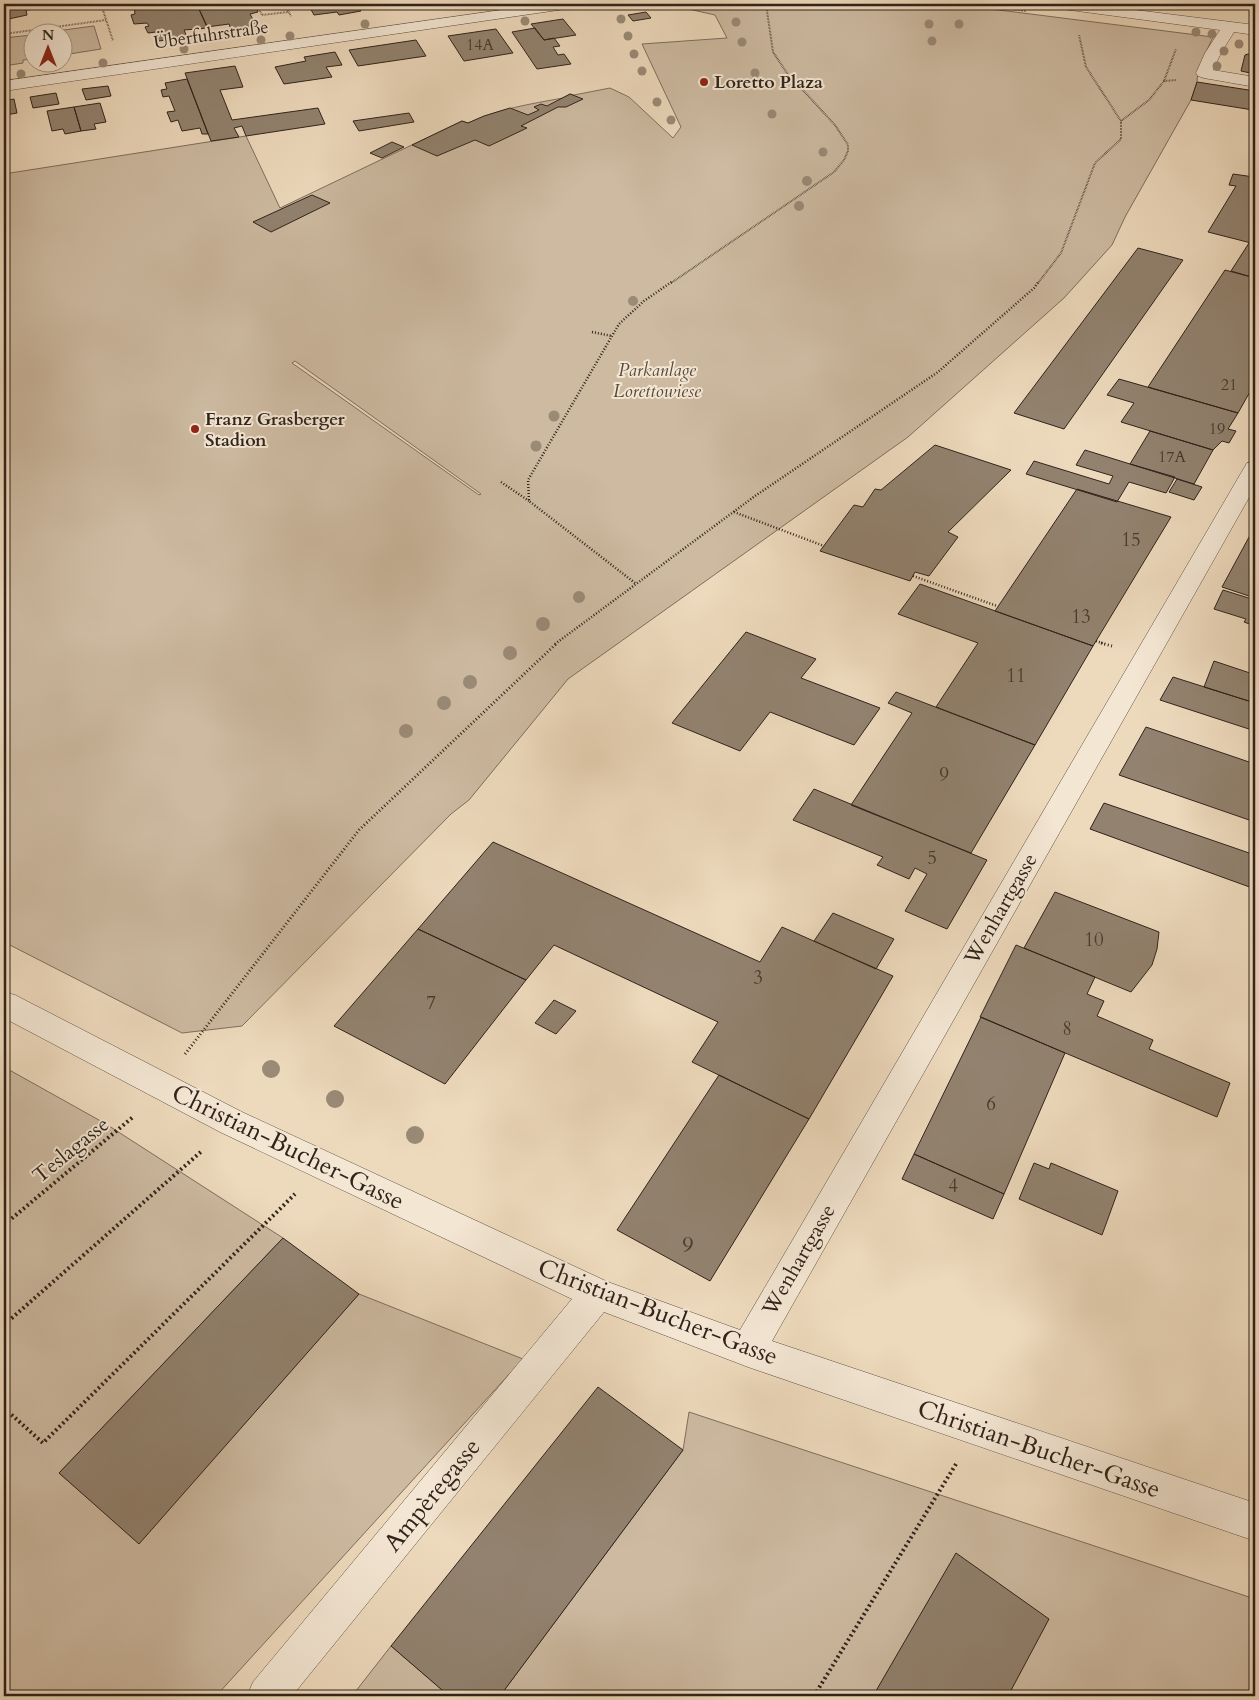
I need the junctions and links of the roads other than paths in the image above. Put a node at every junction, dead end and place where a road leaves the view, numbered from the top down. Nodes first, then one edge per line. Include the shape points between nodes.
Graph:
1 (572, 4) edge
2 (1055, 4) edge
3 (1230, 27) junction
4 (1255, 30) edge
5 (1255, 82) edge
6 (4, 86) edge
7 (1255, 468) edge
8 (4, 1004) edge
9 (598, 1294) junction
10 (748, 1350) junction
11 (1255, 1522) edge
12 (267, 1696) edge

1 - 6 street, Überfuhrstraße
2 - 3 street
3 - 4 street
3 - 5 street via 1204,73
7 - 10 street, Wenhartgasse
8 - 9 street, Christian-Bucher-Gasse via 231,1122
9 - 10 street, Christian-Bucher-Gasse
9 - 12 street, Ampèregasse
10 - 11 street, Christian-Bucher-Gasse

